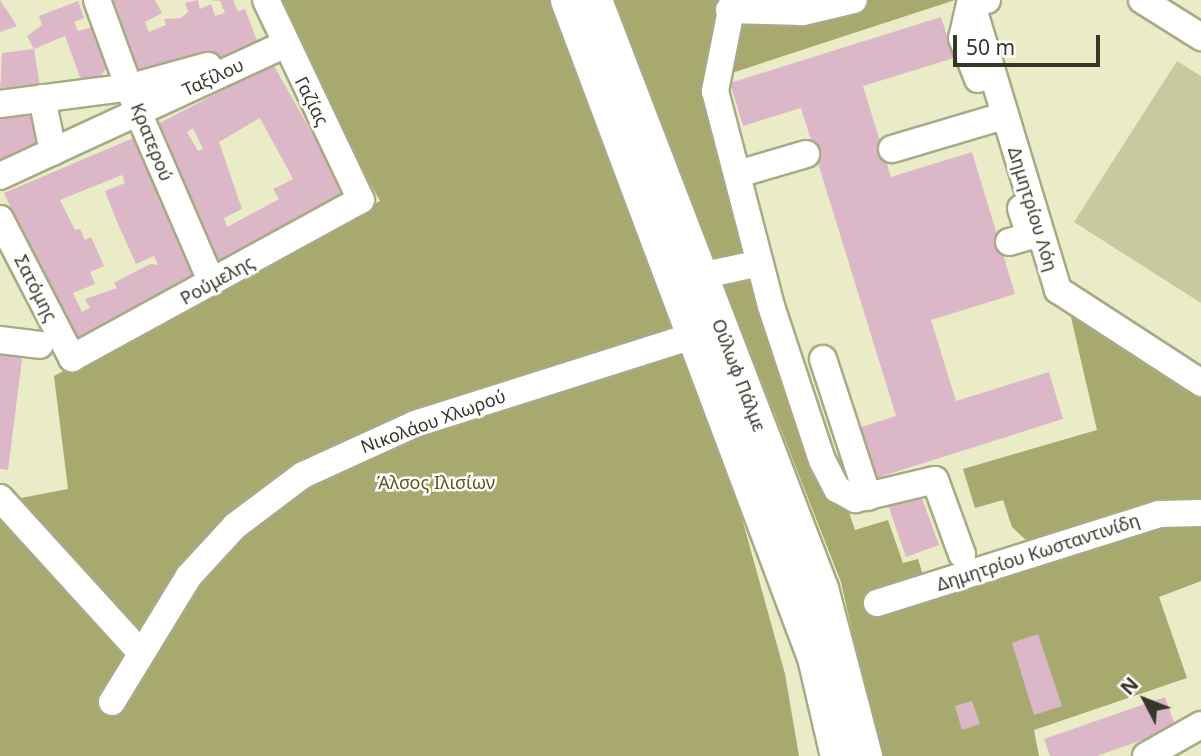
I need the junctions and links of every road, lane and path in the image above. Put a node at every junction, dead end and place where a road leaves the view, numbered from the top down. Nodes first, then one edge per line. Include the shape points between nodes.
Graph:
1 (97, 0) edge
2 (266, 0) edge
3 (567, 0) edge
4 (595, 0) edge
5 (854, 0) edge
6 (1142, 0) edge
7 (971, 2) edge
8 (731, 5) edge
9 (1201, 37) edge
10 (283, 45) junction
11 (42, 98) junction
12 (135, 99) junction
13 (0, 104) edge
14 (993, 119) junction
15 (892, 149) dead end
16 (52, 152) junction
17 (806, 154) dead end
18 (738, 174) junction
19 (0, 176) edge
20 (361, 200) joint
21 (0, 219) edge
22 (1009, 242) dead end
23 (760, 263) junction
24 (700, 276) junction
25 (212, 283) junction
26 (692, 336) junction
27 (0, 340) edge
28 (40, 345) dead end
29 (72, 358) joint
30 (823, 359) dead end
31 (1201, 383) edge
32 (0, 498) edge
33 (868, 498) junction
34 (1201, 513) edge
35 (962, 554) dead end
36 (877, 603) dead end
37 (140, 652) junction
38 (112, 702) dead end
39 (1201, 725) edge
40 (837, 756) edge
41 (865, 756) edge
42 (1146, 756) edge

1 - 12 street, Κρατερού
2 - 10 street, Γαζίας
3 - 26 main road, Ούλωφ Πάλμε
4 - 24 main road, Ούλωφ Πάλμε
5 - 8 street via 803,12
6 - 9 street
7 - 14 street via 962,38
7 - 31 street, Δημητρίου Λόη via 1058,290
8 - 18 street via 715,91
10 - 12 street, Ταξίλου
10 - 20 street, Γαζίας
11 - 12 street
11 - 13 street
11 - 16 street
12 - 16 street, Ταξίλου
12 - 25 street, Κρατερού
14 - 15 street
14 - 22 street via 1030,236
16 - 19 street, Ταξίλου
17 - 18 street
18 - 23 street
20 - 25 street, Ρούμελης
21 - 29 street, Σατόμης
23 - 24 street
23 - 33 street via 822,460 837,489 855,499
24 - 41 main road, Ούλωφ Πάλμε via 821,588
25 - 29 street, Ρούμελης
26 - 37 street, Νικολάου Χλωρού via 415,424 303,475 235,526 189,576
26 - 40 main road, Ούλωφ Πάλμε via 814,657
27 - 28 street
30 - 33 street
32 - 37 street
33 - 35 street via 935,480
34 - 36 street, Δημητρίου Κωσταντινίδη via 1158,514
37 - 38 street, Νικολάου Χλωρού
39 - 42 street

